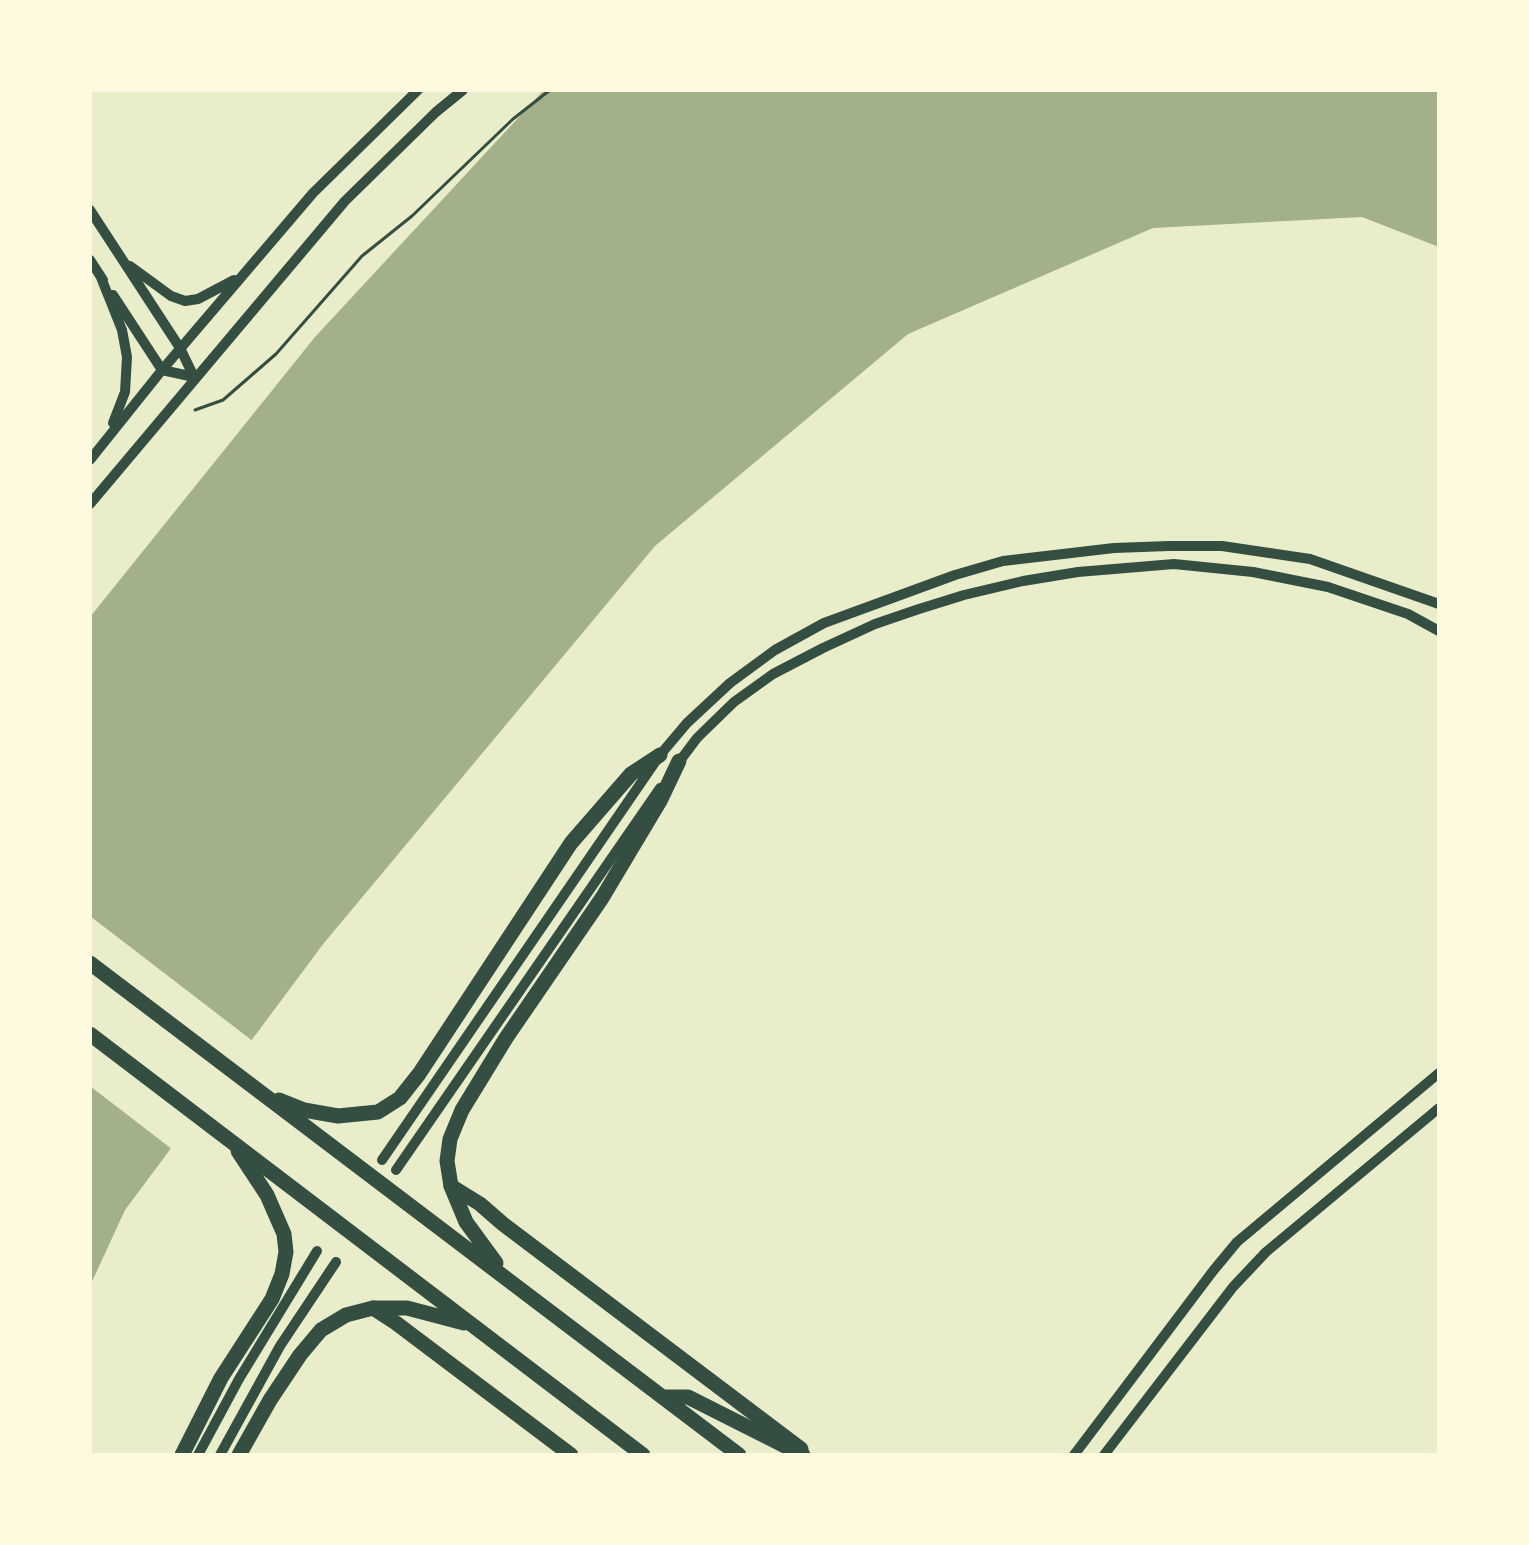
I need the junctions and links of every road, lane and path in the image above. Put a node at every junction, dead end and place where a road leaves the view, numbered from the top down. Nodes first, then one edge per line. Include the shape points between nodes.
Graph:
1 (418, 90) edge
2 (463, 90) edge
3 (550, 90) edge
4 (90, 210) edge
5 (122, 259) junction
6 (90, 260) edge
7 (244, 274) junction
8 (100, 275) junction
9 (180, 348) junction
10 (162, 370) junction
11 (194, 377) junction
12 (195, 410) dead end
13 (101, 446) junction
14 (90, 460) edge
15 (100, 491) junction
16 (90, 504) edge
17 (90, 516) edge
18 (1439, 604) edge
19 (1439, 631) edge
20 (660, 755) junction
21 (679, 761) junction
22 (90, 963) edge
23 (90, 1034) edge
24 (1439, 1073) edge
25 (264, 1095) junction
26 (1439, 1108) edge
27 (232, 1141) junction
28 (382, 1160) dead end
29 (396, 1170) dead end
30 (452, 1186) junction
31 (317, 1251) dead end
32 (336, 1262) dead end
33 (512, 1282) junction
34 (373, 1308) junction
35 (475, 1326) junction
36 (663, 1397) junction
37 (617, 1435) junction
38 (182, 1455) edge
39 (198, 1455) edge
40 (219, 1455) edge
41 (239, 1455) edge
42 (571, 1455) edge
43 (629, 1455) edge
44 (643, 1455) edge
45 (739, 1455) edge
46 (803, 1455) edge
47 (808, 1455) edge
48 (1074, 1455) edge
49 (1104, 1455) edge

1 - 7 street via 313,193
2 - 11 street via 345,201
3 - 12 path via 513,119 412,216 362,256 276,354 222,400
4 - 5 street
5 - 7 street via 149,282 185,300 216,292
5 - 9 street
6 - 8 street
7 - 9 street
8 - 10 street
8 - 13 street via 122,330 127,371 120,410
9 - 10 street
9 - 11 street
10 - 11 street
10 - 13 street
11 - 15 street
13 - 14 street
15 - 16 street
15 - 17 street
18 - 20 street via 1310,559 1222,546 1114,548 1004,561 856,610 775,650 723,689
19 - 21 street via 1408,614 1328,587 1253,572 1174,564 1023,581 964,595 875,624 773,674 734,702
20 - 25 main road via 632,774 571,843 400,1098 378,1112 338,1116 304,1110
20 - 28 street
21 - 29 street
21 - 30 main road via 660,801 602,898 462,1110 450,1139 447,1161
22 - 25 main road
23 - 27 main road
24 - 48 street via 1237,1242
25 - 33 main road
26 - 49 street via 1266,1252 1233,1287
27 - 35 main road
27 - 38 main road via 267,1195 284,1234 286,1252 272,1299 221,1378
30 - 33 main road via 466,1222
30 - 47 main road
31 - 39 street
32 - 40 street via 280,1346
33 - 36 main road
34 - 35 main road via 407,1308
34 - 41 main road via 346,1316 321,1330 270,1400
34 - 42 main road
35 - 37 main road
36 - 45 main road
36 - 46 main road via 688,1396
37 - 43 main road
37 - 44 main road

